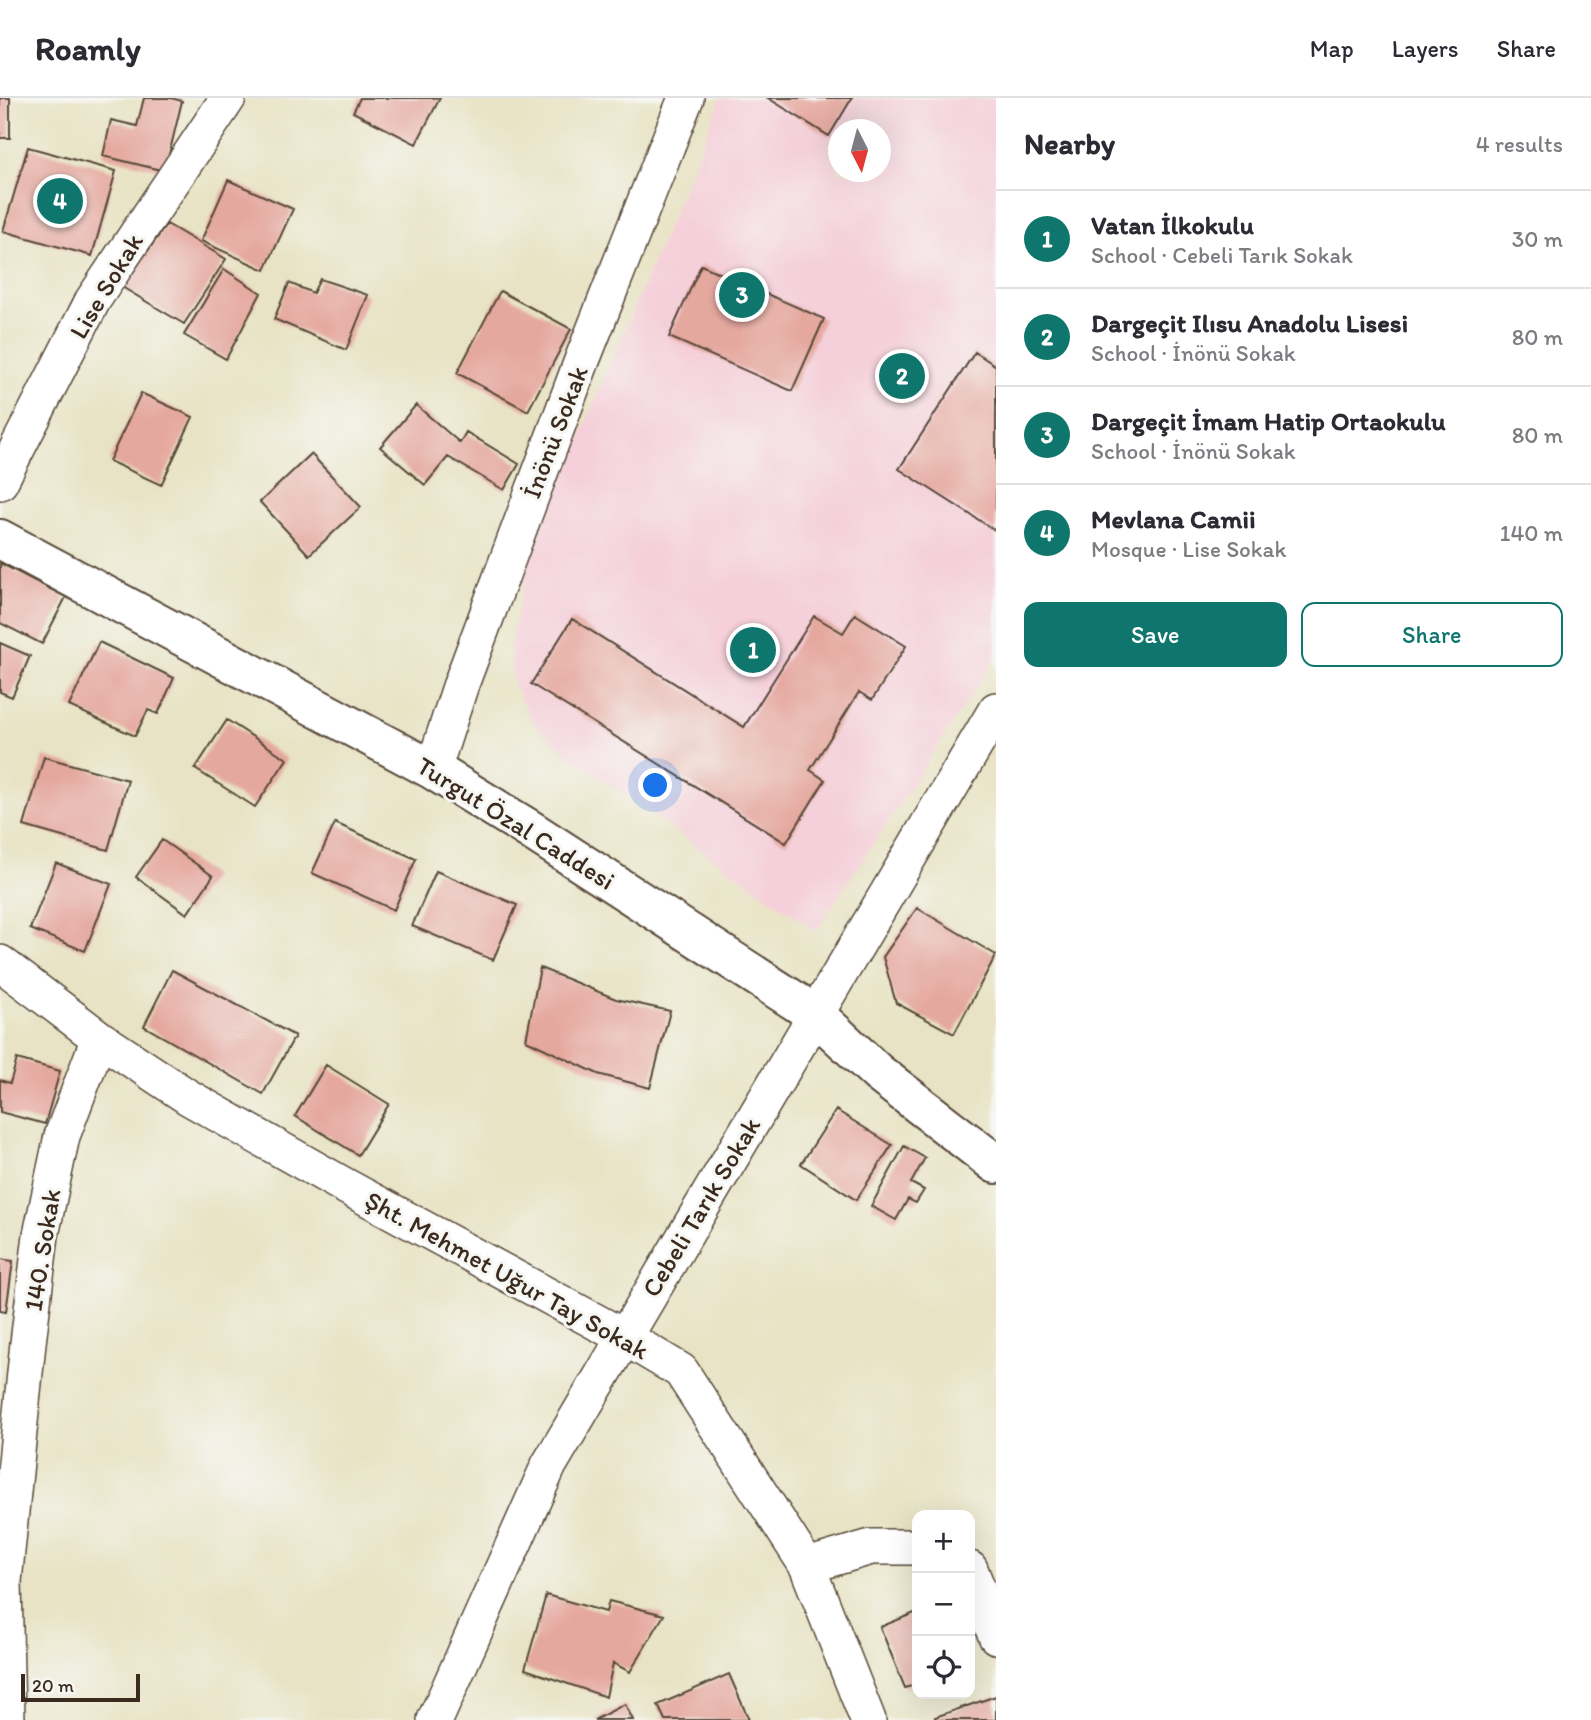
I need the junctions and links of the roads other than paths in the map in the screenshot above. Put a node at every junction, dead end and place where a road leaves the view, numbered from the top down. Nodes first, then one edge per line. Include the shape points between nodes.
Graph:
1 (228, 98) edge
2 (686, 98) edge
3 (0, 482) edge
4 (0, 539) edge
5 (996, 710) edge
6 (433, 770) junction
7 (0, 963) edge
8 (815, 1014) junction
9 (99, 1038) junction
10 (996, 1164) edge
11 (624, 1337) junction
12 (912, 1547) edge
13 (807, 1566) junction
14 (972, 1573) edge
15 (996, 1636) edge
16 (7, 1720) edge
17 (435, 1720) edge
18 (868, 1720) edge

1 - 3 street, Lise Sokak via 93,300
2 - 6 street, İnönü Sokak via 571,389
4 - 6 street, Turgut Özal Caddesi
5 - 8 street, Cebeli Tarık Sokak
6 - 8 street, Turgut Özal Caddesi
7 - 9 street, Şht. Mehmet Uğur Tay Sokak
8 - 10 street, Turgut Özal Caddesi via 878,1073
8 - 11 street, Cebeli Tarık Sokak
9 - 11 street, Şht. Mehmet Uğur Tay Sokak via 256,1136
9 - 16 street, 140. Sokak via 62,1136 41,1236 4,1581
11 - 13 street, Şht. Mehmet Uğur Tay Sokak via 681,1371
11 - 17 street, Cebeli Tarık Sokak via 549,1465
12 - 13 street via 871,1547
13 - 18 street, Şht. Mehmet Uğur Tay Sokak
14 - 15 street

